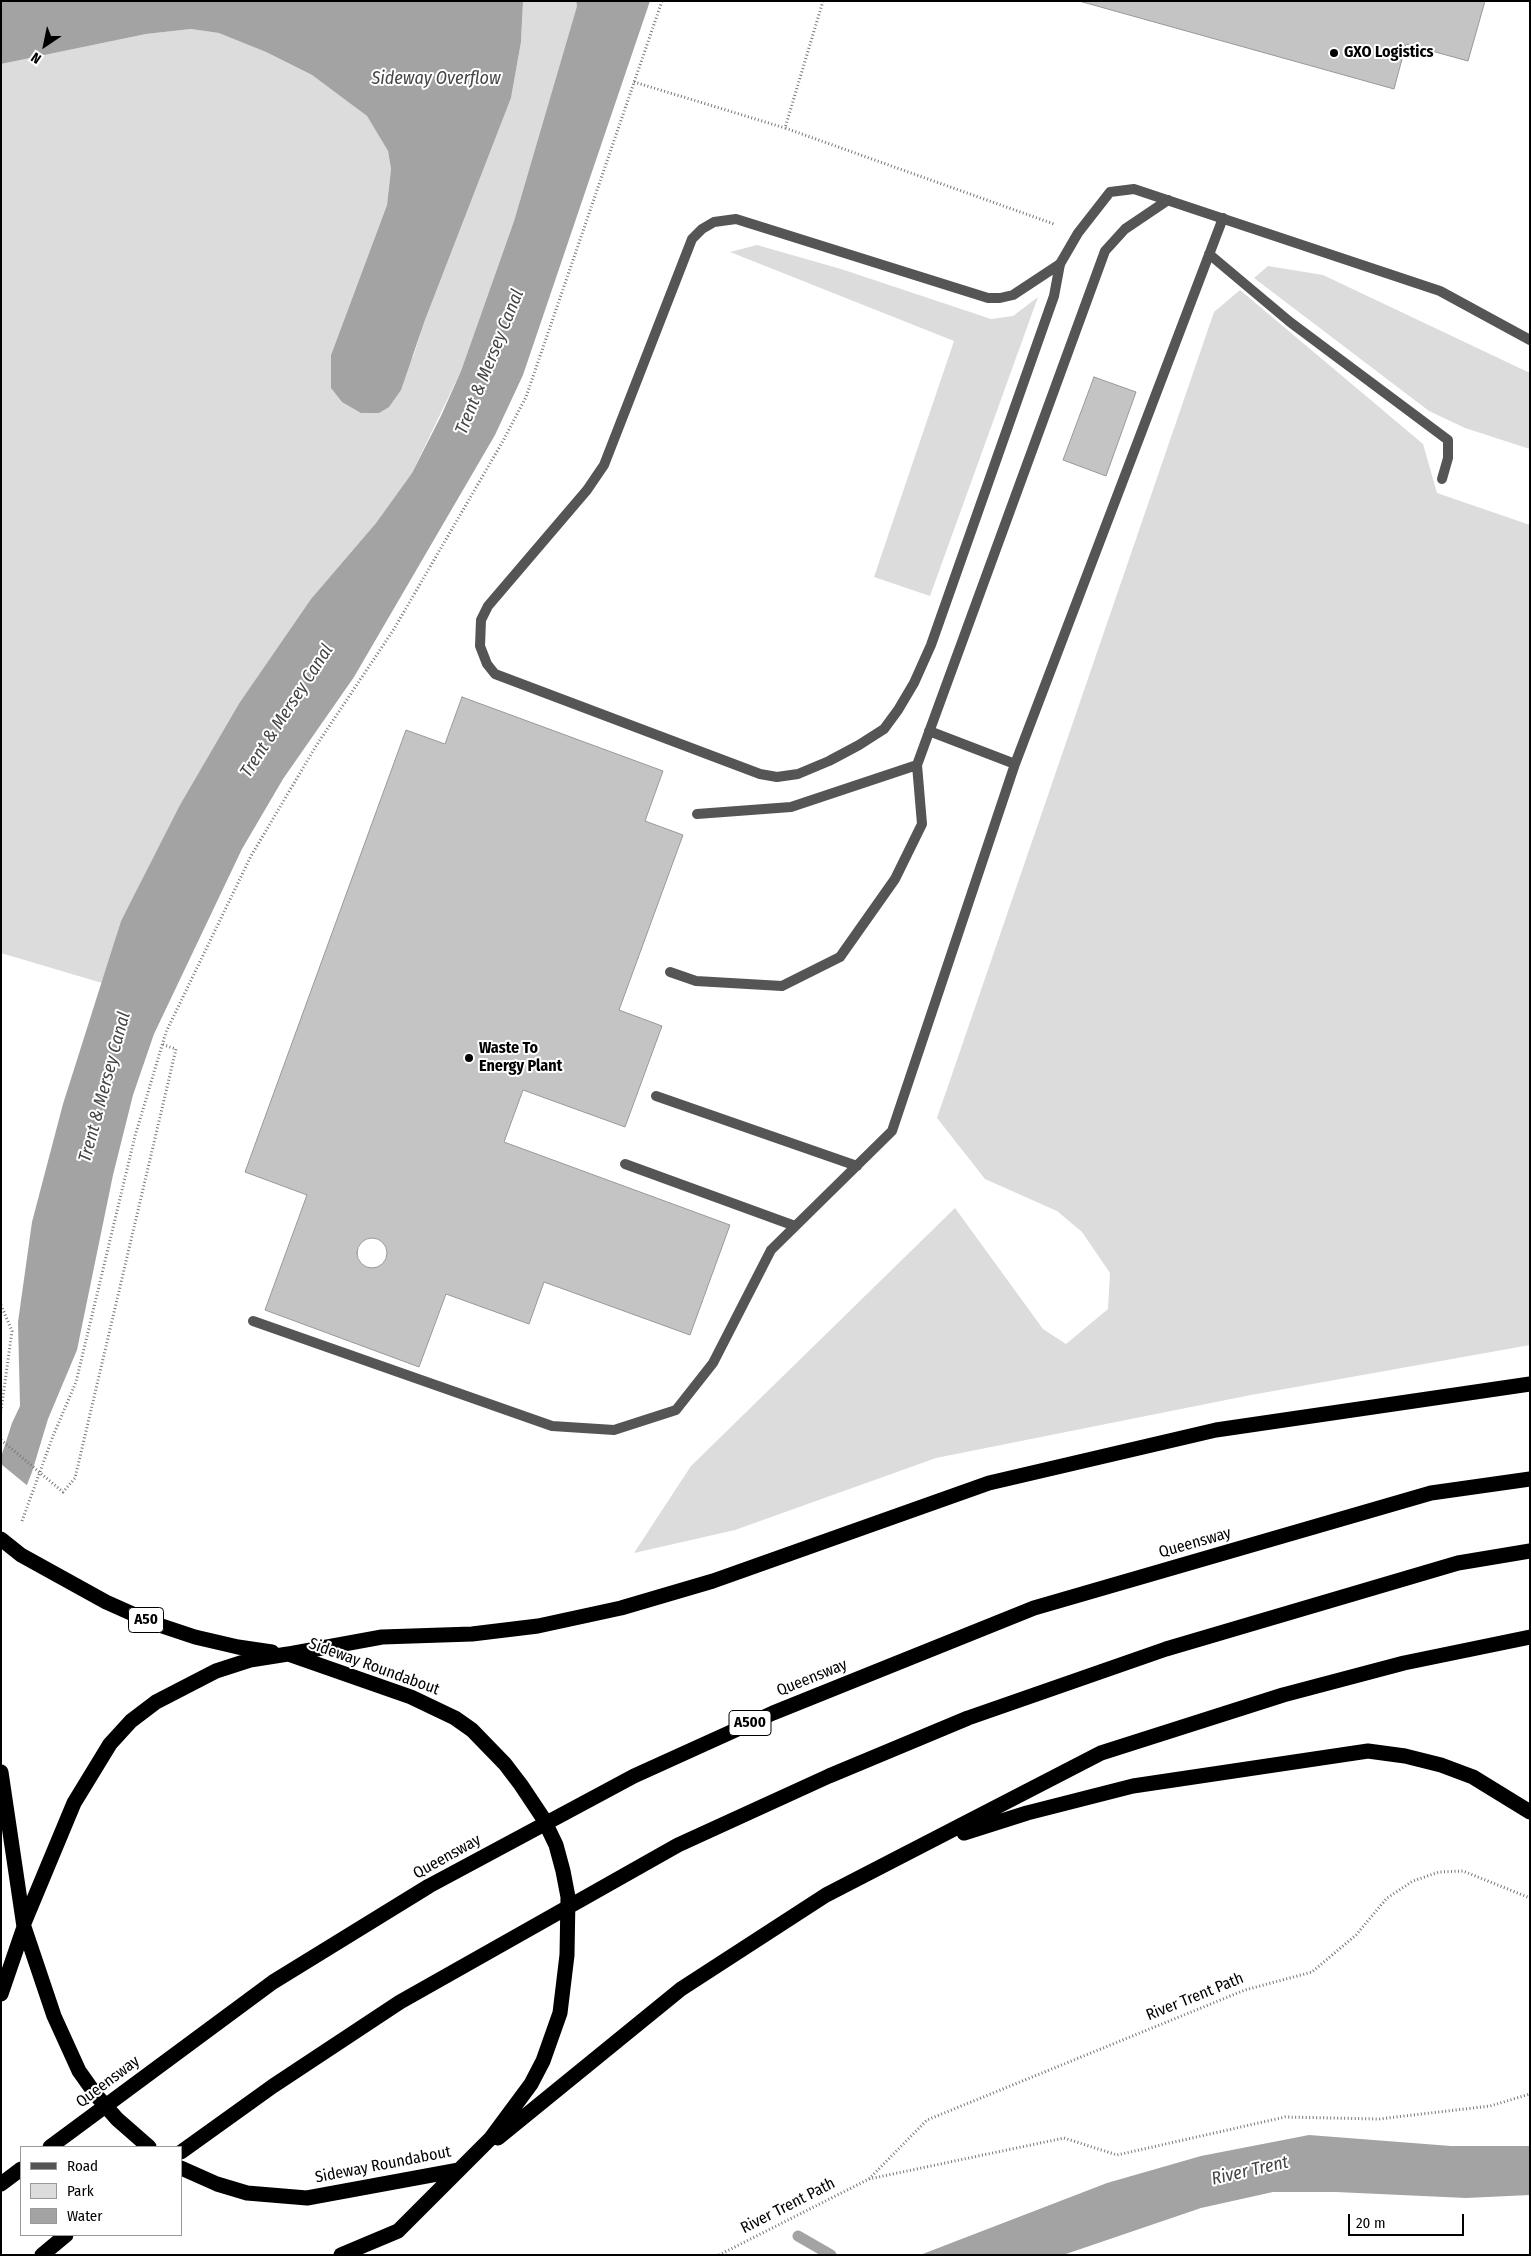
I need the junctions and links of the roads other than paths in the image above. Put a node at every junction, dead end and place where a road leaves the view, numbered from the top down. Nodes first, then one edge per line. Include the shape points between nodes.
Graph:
1 (1168, 200) junction
2 (1222, 218) junction
3 (1209, 254) junction
4 (1060, 264) junction
5 (1530, 340) edge
6 (1442, 479) dead end
7 (929, 731) junction
8 (1015, 764) junction
9 (917, 766) junction
10 (697, 814) dead end
11 (670, 972) dead end
12 (656, 1096) dead end
13 (625, 1164) dead end
14 (857, 1166) junction
15 (795, 1226) junction
16 (253, 1321) dead end
17 (1530, 1384) edge
18 (1530, 1479) edge
19 (1, 1539) edge
20 (1530, 1551) edge
21 (1530, 1637) edge
22 (286, 1654) junction
23 (1, 1772) edge
24 (1530, 1812) edge
25 (925, 1845) junction
26 (24, 1925) junction
27 (1, 1994) edge
28 (51, 2146) edge
29 (148, 2146) edge
30 (182, 2151) edge
31 (464, 2167) junction
32 (182, 2168) edge
33 (20, 2170) edge
34 (1, 2184) edge
35 (65, 2236) edge
36 (42, 2255) edge
37 (341, 2255) edge

1 - 2 street
1 - 4 street via 1134,189 1110,192 1078,233
1 - 7 street via 1125,229 1105,251
2 - 3 street
2 - 5 street via 1440,291
3 - 6 street via 1290,322 1448,440 1448,458
3 - 8 street
4 - 4 street via 1054,296 931,645 914,683 884,729 859,745 798,774 769,776 495,674 486,664 480,646 481,620 488,606 587,490 604,465 692,239 702,229 714,222 736,219 988,298 1013,294
7 - 8 street
7 - 9 street
8 - 14 street via 892,1131
9 - 10 street via 791,808
9 - 11 street via 922,824 895,879 840,956 782,986 696,980
12 - 14 street
13 - 15 street
14 - 15 street
15 - 16 street via 771,1250 713,1363 676,1410 614,1430 552,1426
17 - 22 highway via 1216,1430 989,1483 713,1581 621,1608 538,1626 472,1634 382,1637
18 - 28 highway, Queensway / A500 via 1431,1493 1034,1608 773,1713 651,1768 428,1886 273,1982
19 - 22 highway, A50 via 21,1555 106,1602 153,1623 195,1637
20 - 30 highway via 1458,1563 1166,1649 968,1718 829,1776 678,1845 400,2002
21 - 25 highway via 1404,1663 1283,1695 1102,1753
22 - 26 highway, Sideway Roundabout via 250,1660 216,1671 156,1702 131,1721 110,1744 74,1803
22 - 31 highway, Sideway Roundabout via 411,1697 455,1718 488,1745 521,1785 553,1838 568,1898 568,1955 560,2013 553,2037 531,2084
23 - 26 highway
24 - 25 highway via 1472,1777 1441,1765 1368,1751 1133,1786 1027,1813
25 - 31 highway via 826,1895 681,1988
26 - 27 highway, Sideway Roundabout
26 - 29 highway via 54,2016 79,2071 117,2119
31 - 32 highway, Sideway Roundabout via 307,2198 247,2193
31 - 37 highway via 398,2231
33 - 34 highway
35 - 36 highway

